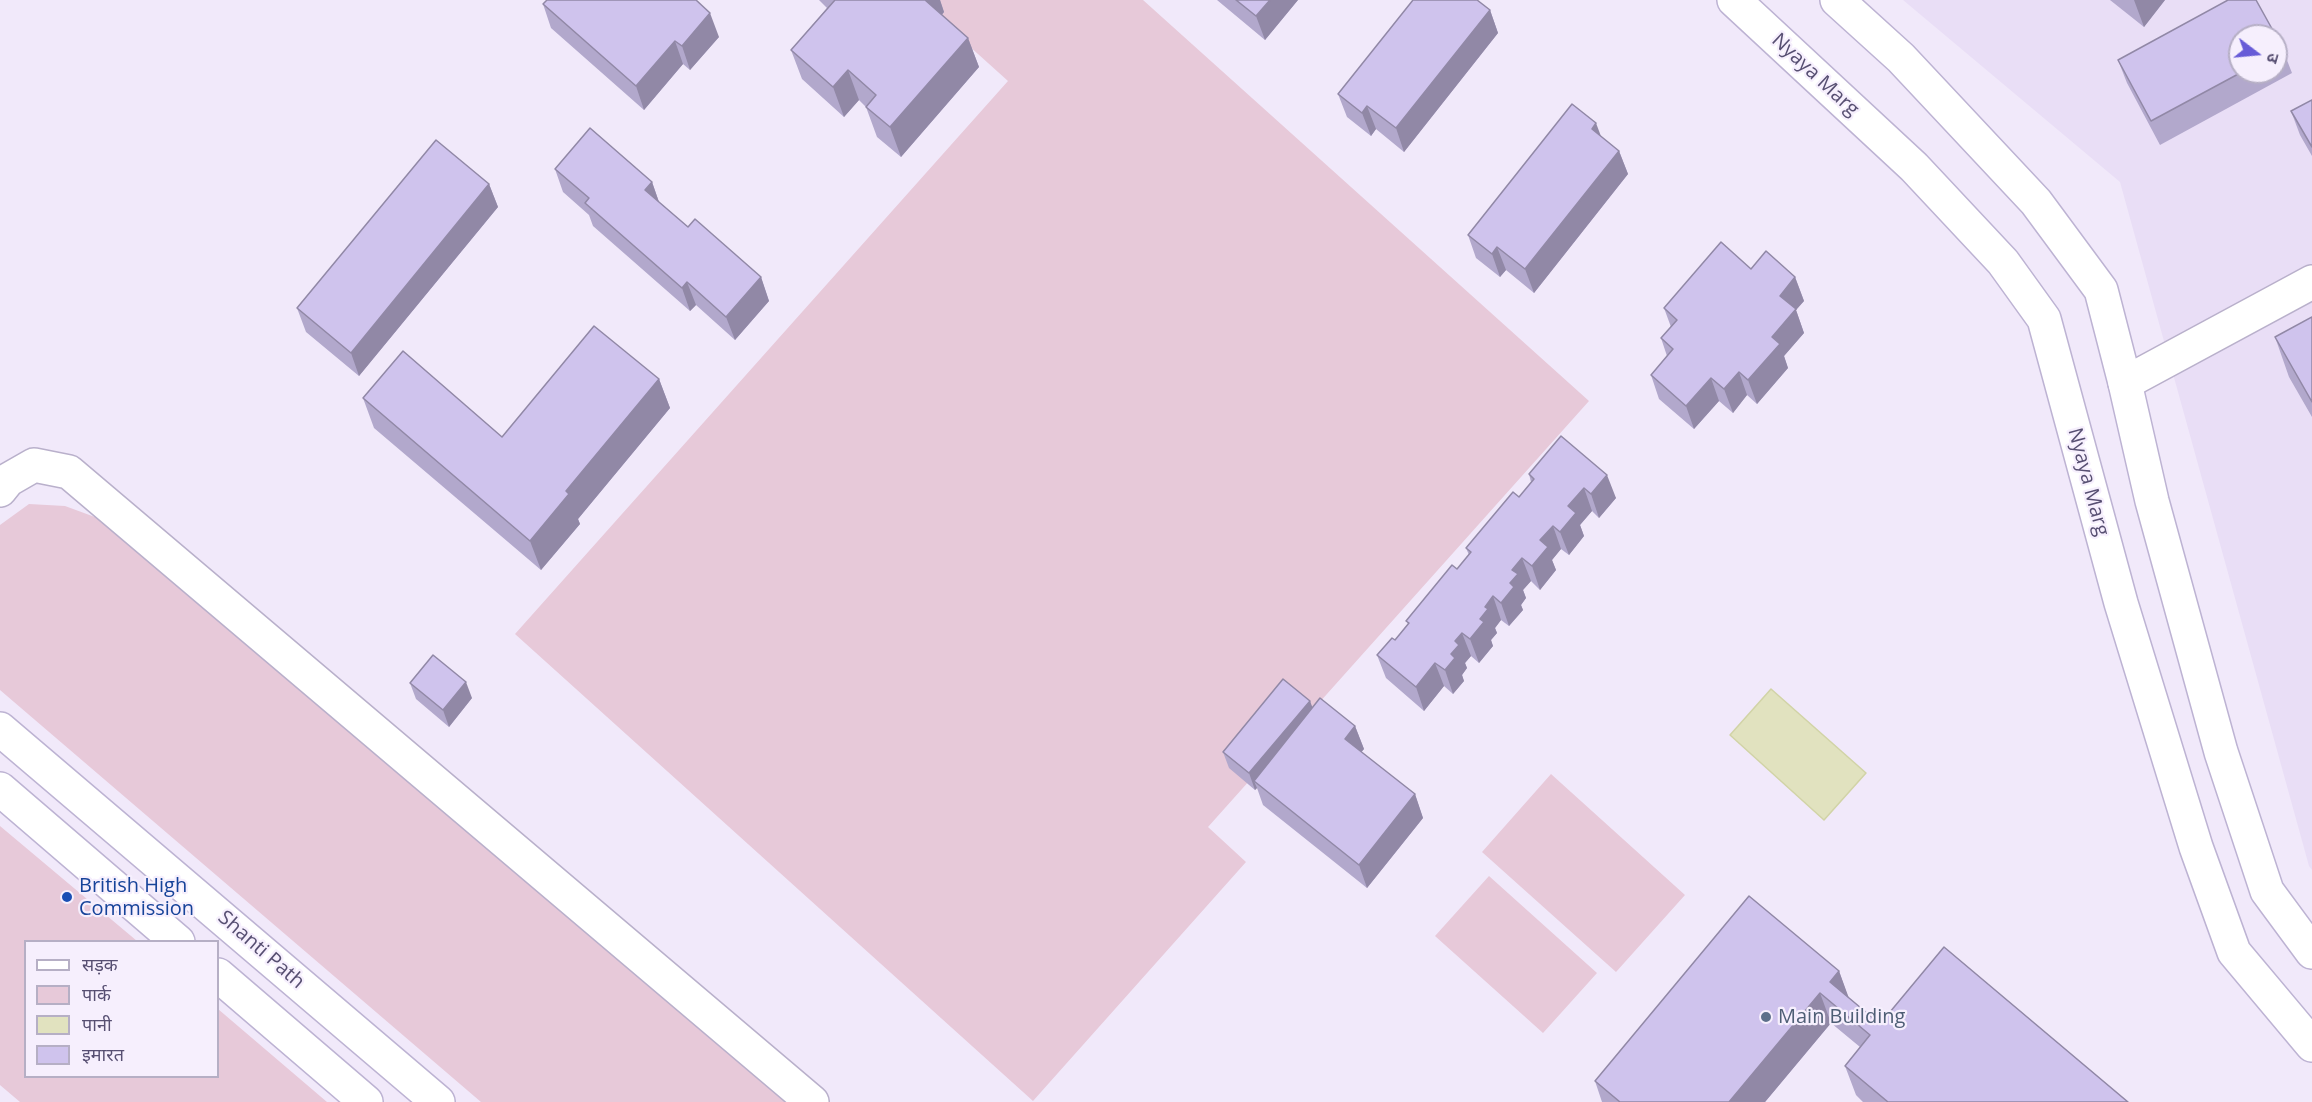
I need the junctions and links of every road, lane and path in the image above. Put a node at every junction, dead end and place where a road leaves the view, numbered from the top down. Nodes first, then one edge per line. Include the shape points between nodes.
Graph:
1 (1734, 0) edge
2 (1837, 0) edge
3 (2312, 282) edge
4 (2125, 383) junction
5 (0, 490) edge
6 (0, 729) edge
7 (0, 789) edge
8 (176, 940) edge
9 (2312, 952) edge
10 (219, 976) edge
11 (2312, 1045) edge
12 (366, 1102) edge
13 (438, 1102) edge
14 (812, 1102) edge

1 - 11 street, Nyaya Marg via 1914,167 2003,262 2044,319 2121,603 2196,847 2234,952
2 - 4 street via 1901,58 2036,202 2101,290
3 - 4 street
4 - 9 street via 2152,501 2221,752 2267,891
5 - 14 street via 8,480 34,465 69,472
6 - 13 street, Shanti Path
7 - 8 street
10 - 12 street

